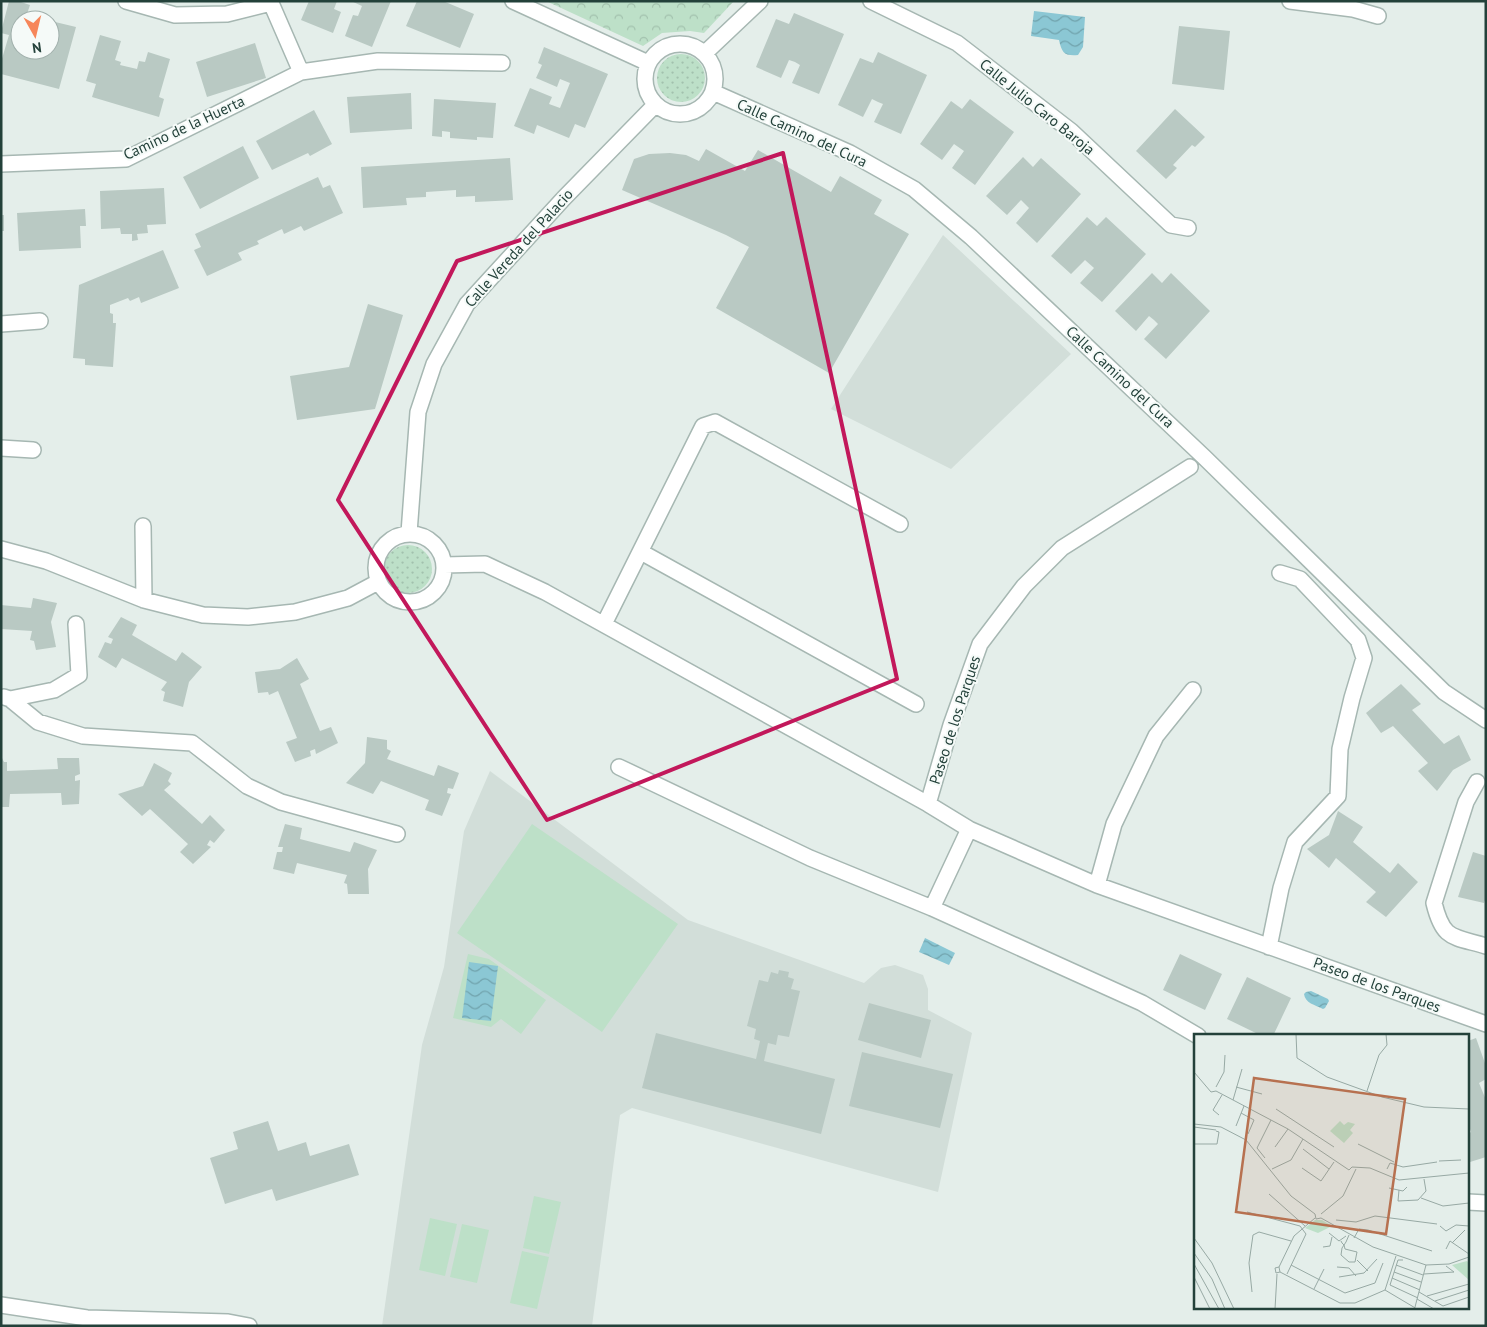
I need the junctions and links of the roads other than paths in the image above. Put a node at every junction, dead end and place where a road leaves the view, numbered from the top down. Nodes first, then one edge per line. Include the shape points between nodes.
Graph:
1 (126, 1) edge
2 (513, 1) edge
3 (760, 1) edge
4 (872, 1) edge
5 (1290, 1) edge
6 (271, 2) edge
7 (1378, 16) dead end
8 (705, 54) junction
9 (502, 63) dead end
10 (648, 63) junction
11 (301, 72) junction
12 (713, 92) junction
13 (655, 105) junction
14 (1, 164) edge
15 (1188, 228) dead end
16 (40, 321) dead end
17 (1, 324) edge
18 (1, 448) edge
19 (33, 450) dead end
20 (1190, 467) dead end
21 (900, 524) dead end
22 (143, 526) dead end
23 (409, 533) junction
24 (1, 549) edge
25 (641, 552) junction
26 (444, 565) junction
27 (1280, 572) dead end
28 (378, 582) junction
29 (144, 600) junction
30 (76, 624) dead end
31 (604, 624) junction
32 (1193, 690) dead end
33 (6, 698) edge
34 (916, 704) dead end
35 (1486, 720) edge
36 (619, 767) dead end
37 (1477, 782) dead end
38 (928, 804) junction
39 (969, 829) junction
40 (397, 834) dead end
41 (1098, 884) junction
42 (932, 908) junction
43 (1486, 946) edge
44 (1269, 947) junction
45 (1486, 1024) edge
46 (1195, 1034) edge
47 (1470, 1202) edge
48 (1486, 1203) edge
49 (1, 1305) edge
50 (248, 1326) edge

1 - 6 street via 175,15 227,14
2 - 10 street
3 - 8 street
4 - 15 street, Calle Julio Caro Baroja via 957,43 1071,131 1171,225
5 - 7 street via 1353,9
6 - 11 street
8 - 10 street via 694,46 681,43 656,52
8 - 12 street via 713,65 716,79
9 - 11 street, Camino de la Huerta via 378,61
10 - 13 street via 644,78 646,92
11 - 14 street, Camino de la Huerta via 126,159
12 - 13 street via 694,112 680,115
12 - 35 street, Calle Camino del Cura via 850,153 914,189 971,237 1204,457 1444,692
13 - 23 street, Calle Vereda del Palacio via 466,304 434,364 418,412
16 - 17 street
18 - 19 street
20 - 38 street, Paseo de los Parques via 1062,548 1024,586 980,644 951,725
21 - 25 street via 715,422 703,426
22 - 29 street
23 - 26 street via 433,542 442,555
23 - 28 street via 398,536 380,550 376,560
24 - 29 street via 46,560
25 - 31 street
25 - 34 street
26 - 28 street via 438,588 419,601 395,599
26 - 31 street, Paseo de los Parques via 485,564
27 - 44 street via 1300,579 1358,640 1364,658 1340,749 1338,796 1295,842
28 - 29 street via 348,598 295,612 248,617 203,615
30 - 33 street via 79,675 54,690
31 - 38 street, Paseo de los Parques
32 - 41 street via 1156,736 1114,824
33 - 40 street via 38,722 83,736 192,743 247,786 281,802
36 - 42 street via 810,858
37 - 43 street via 1466,802 1434,902 1444,930 1452,936
38 - 39 street, Paseo de los Parques
39 - 41 street, Paseo de los Parques
39 - 42 street
41 - 44 street, Paseo de los Parques
42 - 46 street via 1142,1003
44 - 45 street, Paseo de los Parques
47 - 48 street
49 - 50 street via 88,1318 228,1322

